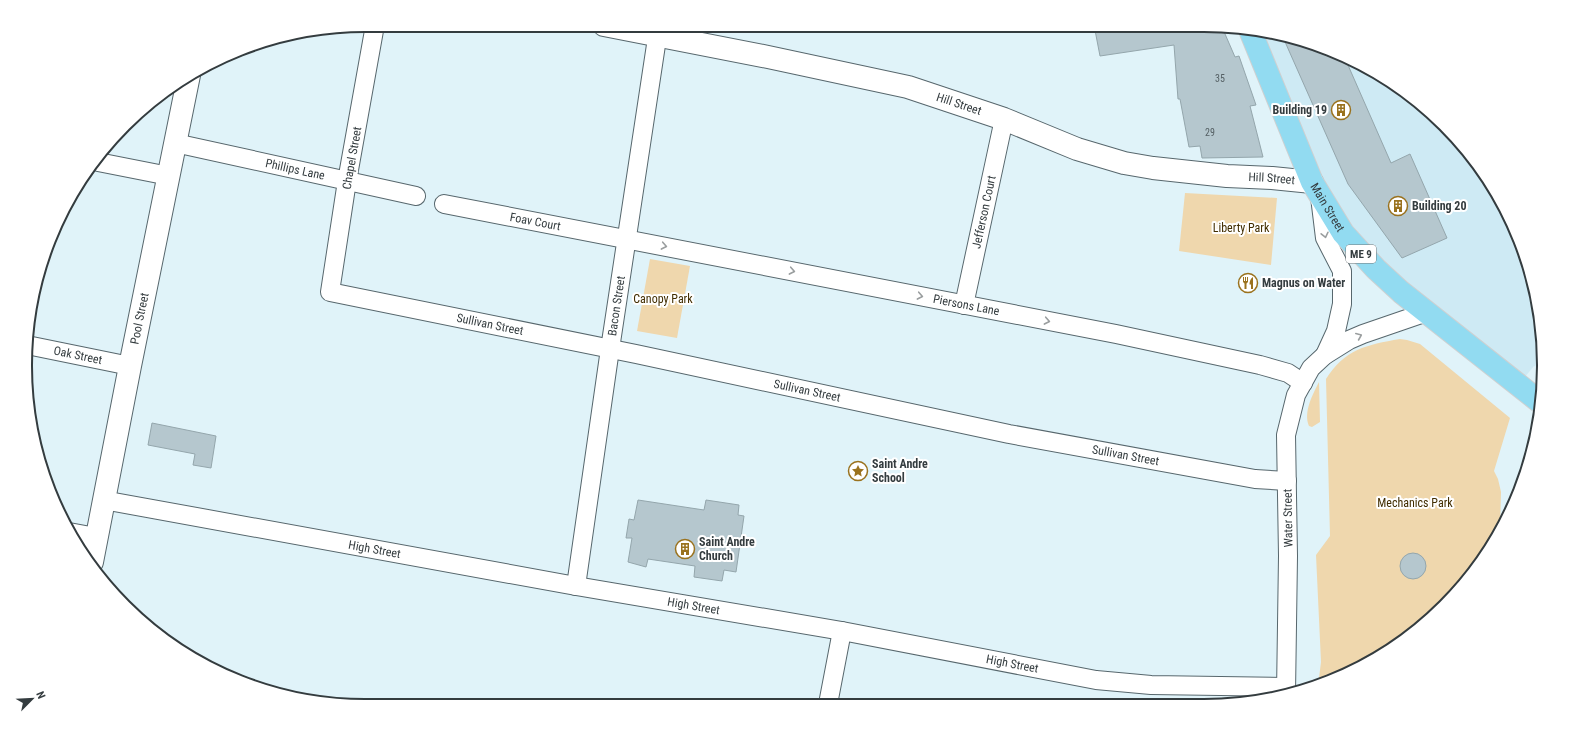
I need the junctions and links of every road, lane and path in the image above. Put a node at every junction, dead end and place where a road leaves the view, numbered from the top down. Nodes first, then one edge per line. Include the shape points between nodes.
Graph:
1 (374, 32) edge
2 (658, 32) edge
3 (667, 32) edge
4 (1252, 36) edge
5 (187, 84) edge
6 (1004, 119) junction
7 (175, 143) junction
8 (101, 163) edge
9 (169, 176) junction
10 (348, 181) junction
11 (1316, 189) junction
12 (416, 196) dead end
13 (444, 204) dead end
14 (626, 239) junction
15 (330, 292) joint
16 (964, 305) junction
17 (1427, 312) junction
18 (33, 346) edge
19 (610, 349) junction
20 (1325, 355) junction
21 (130, 366) junction
22 (1303, 383) junction
23 (1535, 398) edge
24 (1287, 481) junction
25 (103, 500) junction
26 (78, 534) edge
27 (96, 537) junction
28 (93, 558) edge
29 (576, 586) junction
30 (842, 631) junction
31 (1286, 689) edge
32 (1282, 690) edge
33 (829, 699) edge

1 - 10 street, Chapel Street
2 - 14 street, Bacon Street
3 - 6 street, Hill Street via 888,82
4 - 11 main road, Main Street / ME 9
5 - 7 street, Pool Street
6 - 11 street, Hill Street via 1077,148 1124,163 1227,176 1285,179
6 - 16 street, Jefferson Court
7 - 9 street, Pool Street
7 - 10 street, Phillips Lane
8 - 9 street
9 - 21 street, Pool Street
10 - 12 street, Phillips Lane
10 - 15 street, Chapel Street
11 - 17 main road, Main Street / ME 9 via 1343,233 1358,250 1396,287
11 -> 20 street via 1325,238 1342,271 1342,304 1336,331
13 - 14 street, Foav Court
14 -> 16 street, Piersons Lane
14 - 19 street, Bacon Street
15 - 19 street, Sullivan Street
16 -> 22 street, Piersons Lane via 1260,365 1288,373
20 -> 17 street via 1363,334
17 - 23 main road, Main Street / ME 9
18 - 21 street, Oak Street
19 - 24 street, Sullivan Street via 1009,434 1255,479
19 - 29 street, Bacon Street
20 - 22 street, Water Street via 1311,368
21 - 25 street, Pool Street
22 - 24 street, Water Street via 1296,395 1286,435
24 - 31 street, Water Street
25 - 27 street, Pool Street
25 - 29 street, High Street
26 - 27 street
27 - 28 street, Pool Street
29 - 30 street, High Street
30 - 32 street, High Street via 1096,680 1151,685
30 - 33 street

